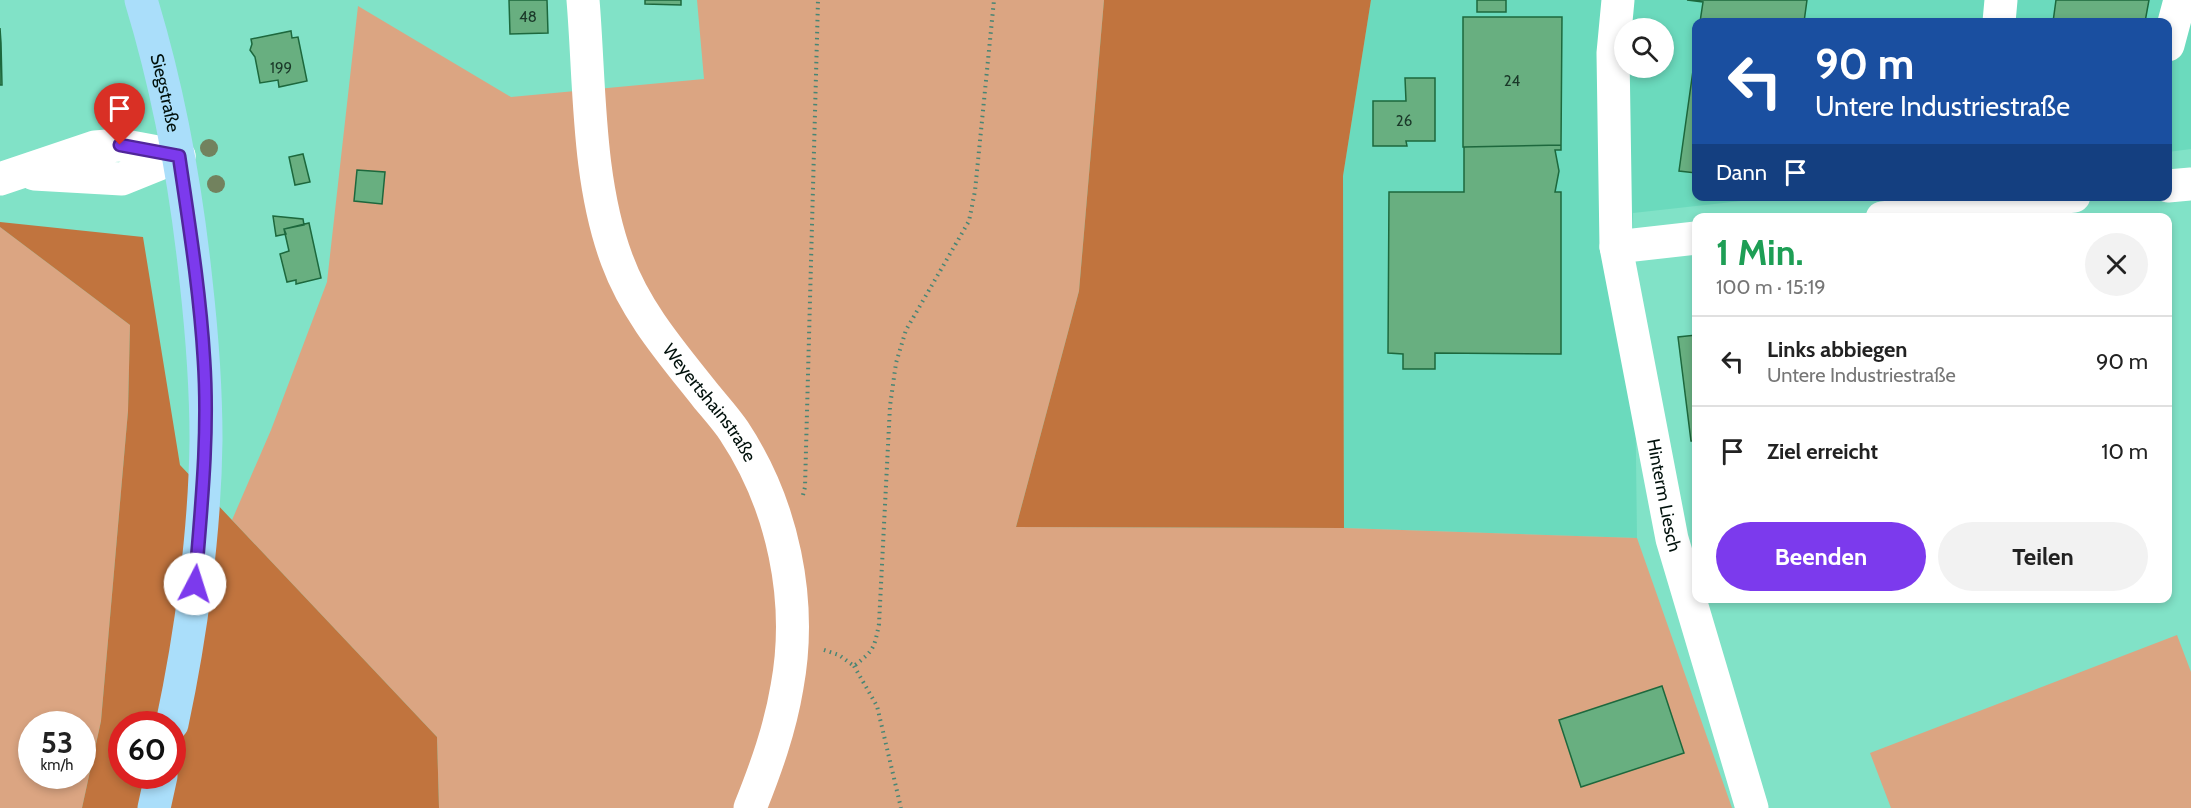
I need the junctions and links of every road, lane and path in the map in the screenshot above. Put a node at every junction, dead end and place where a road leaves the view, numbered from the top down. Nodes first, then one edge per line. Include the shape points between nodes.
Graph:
1 (141, 0) edge
2 (583, 0) edge
3 (818, 0) edge
4 (994, 0) edge
5 (1618, 0) edge
6 (2001, 0) edge
7 (2180, 0) edge
8 (1999, 18) edge
9 (2172, 30) edge
10 (179, 156) junction
11 (7, 176) edge
12 (2191, 184) edge
13 (2172, 186) edge
14 (2030, 201) edge
15 (1926, 213) edge
16 (1692, 238) edge
17 (1616, 246) junction
18 (802, 497) dead end
19 (792, 646) junction
20 (854, 666) junction
21 (175, 711) edge
22 (158, 789) edge
23 (154, 808) edge
24 (750, 808) edge
25 (901, 808) edge
26 (1752, 808) edge

1 - 10 main road, Siegstraße via 158,54
2 - 19 street, Weyertshainstraße via 594,159 617,260 656,333 734,431 767,495 787,560
3 - 18 path
4 - 20 path via 969,221 906,330 896,363 890,406 879,624 872,652
5 - 17 street, Hinterm Liesch via 1613,53
6 - 8 street
7 - 9 street
10 - 11 street via 122,179
10 - 21 main road, Siegstraße via 204,360 206,441 195,584
12 - 13 street
14 - 15 street
16 - 17 street
17 - 26 street, Hinterm Liesch via 1672,539
19 - 20 path via 830,651
19 - 24 street, Weyertshainstraße via 780,720
20 - 25 path via 877,706
22 - 23 main road

